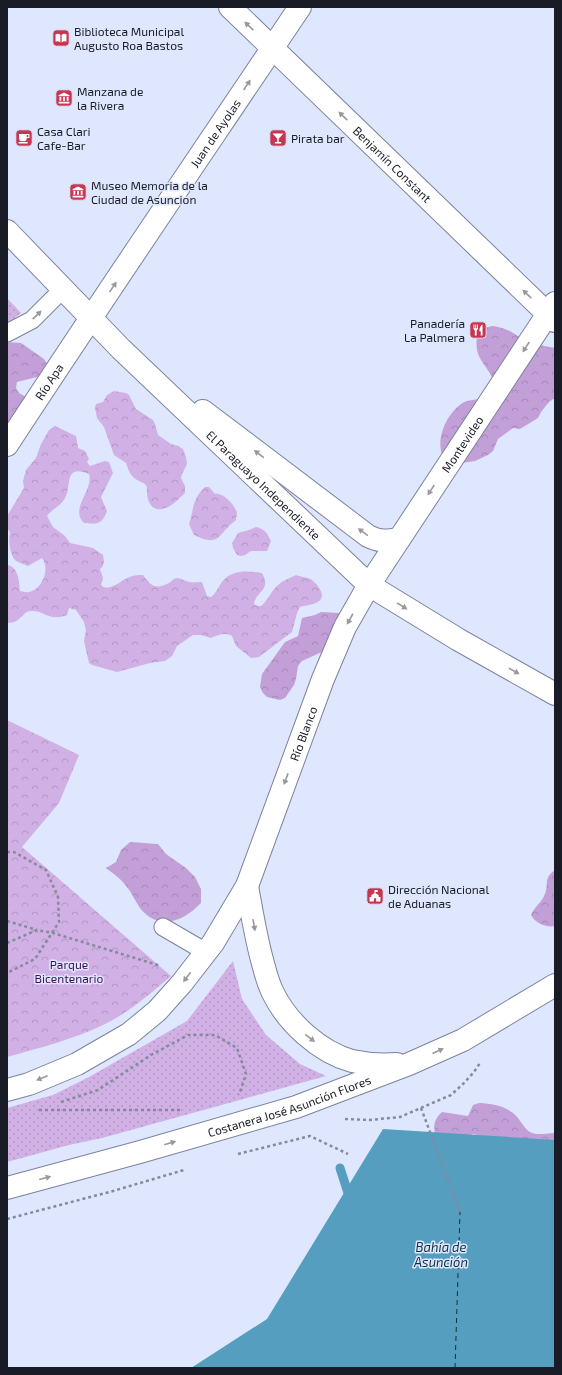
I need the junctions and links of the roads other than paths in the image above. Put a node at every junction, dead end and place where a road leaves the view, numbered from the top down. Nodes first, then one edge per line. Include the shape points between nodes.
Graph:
1 (230, 7) edge
2 (300, 7) edge
3 (272, 48) junction
4 (7, 231) edge
5 (63, 289) junction
6 (553, 312) edge
7 (91, 319) junction
8 (7, 333) edge
9 (121, 350) junction
10 (7, 445) edge
11 (399, 539) junction
12 (369, 585) junction
13 (555, 694) edge
14 (247, 886) junction
15 (163, 927) dead end
16 (206, 952) junction
17 (555, 985) edge
18 (409, 1064) junction
19 (7, 1090) edge
20 (7, 1188) edge

3 -> 1 main road, Benjamín Constant
2 - 3 main road, Juan de Ayolas
6 -> 3 main road, Benjamín Constant
7 -> 3 main road, Juan de Ayolas
4 - 5 main road, El Paraguayo Independiente
5 - 7 main road, El Paraguayo Independiente
8 -> 5 lane via 32,320
6 -> 11 main road, Montevideo
7 - 9 main road, El Paraguayo Independiente
7 - 10 main road, Río Apa
11 -> 9 main road via 387,541 368,536
9 - 12 main road, El Paraguayo Independiente
11 - 12 main road, Montevideo
12 -> 13 main road, El Paraguayo Independiente
12 -> 14 main road, Río Blanco via 345,628 323,679
14 - 16 main road via 214,943
14 -> 18 main road via 256,939 272,992 294,1024 322,1047 352,1061 387,1065
15 - 16 lane
16 -> 19 main road via 157,1011 129,1034 77,1064 29,1084
18 -> 17 main road, Costanera José Asunción Flores via 462,1040
20 -> 18 main road, Costanera José Asunción Flores via 296,1107

